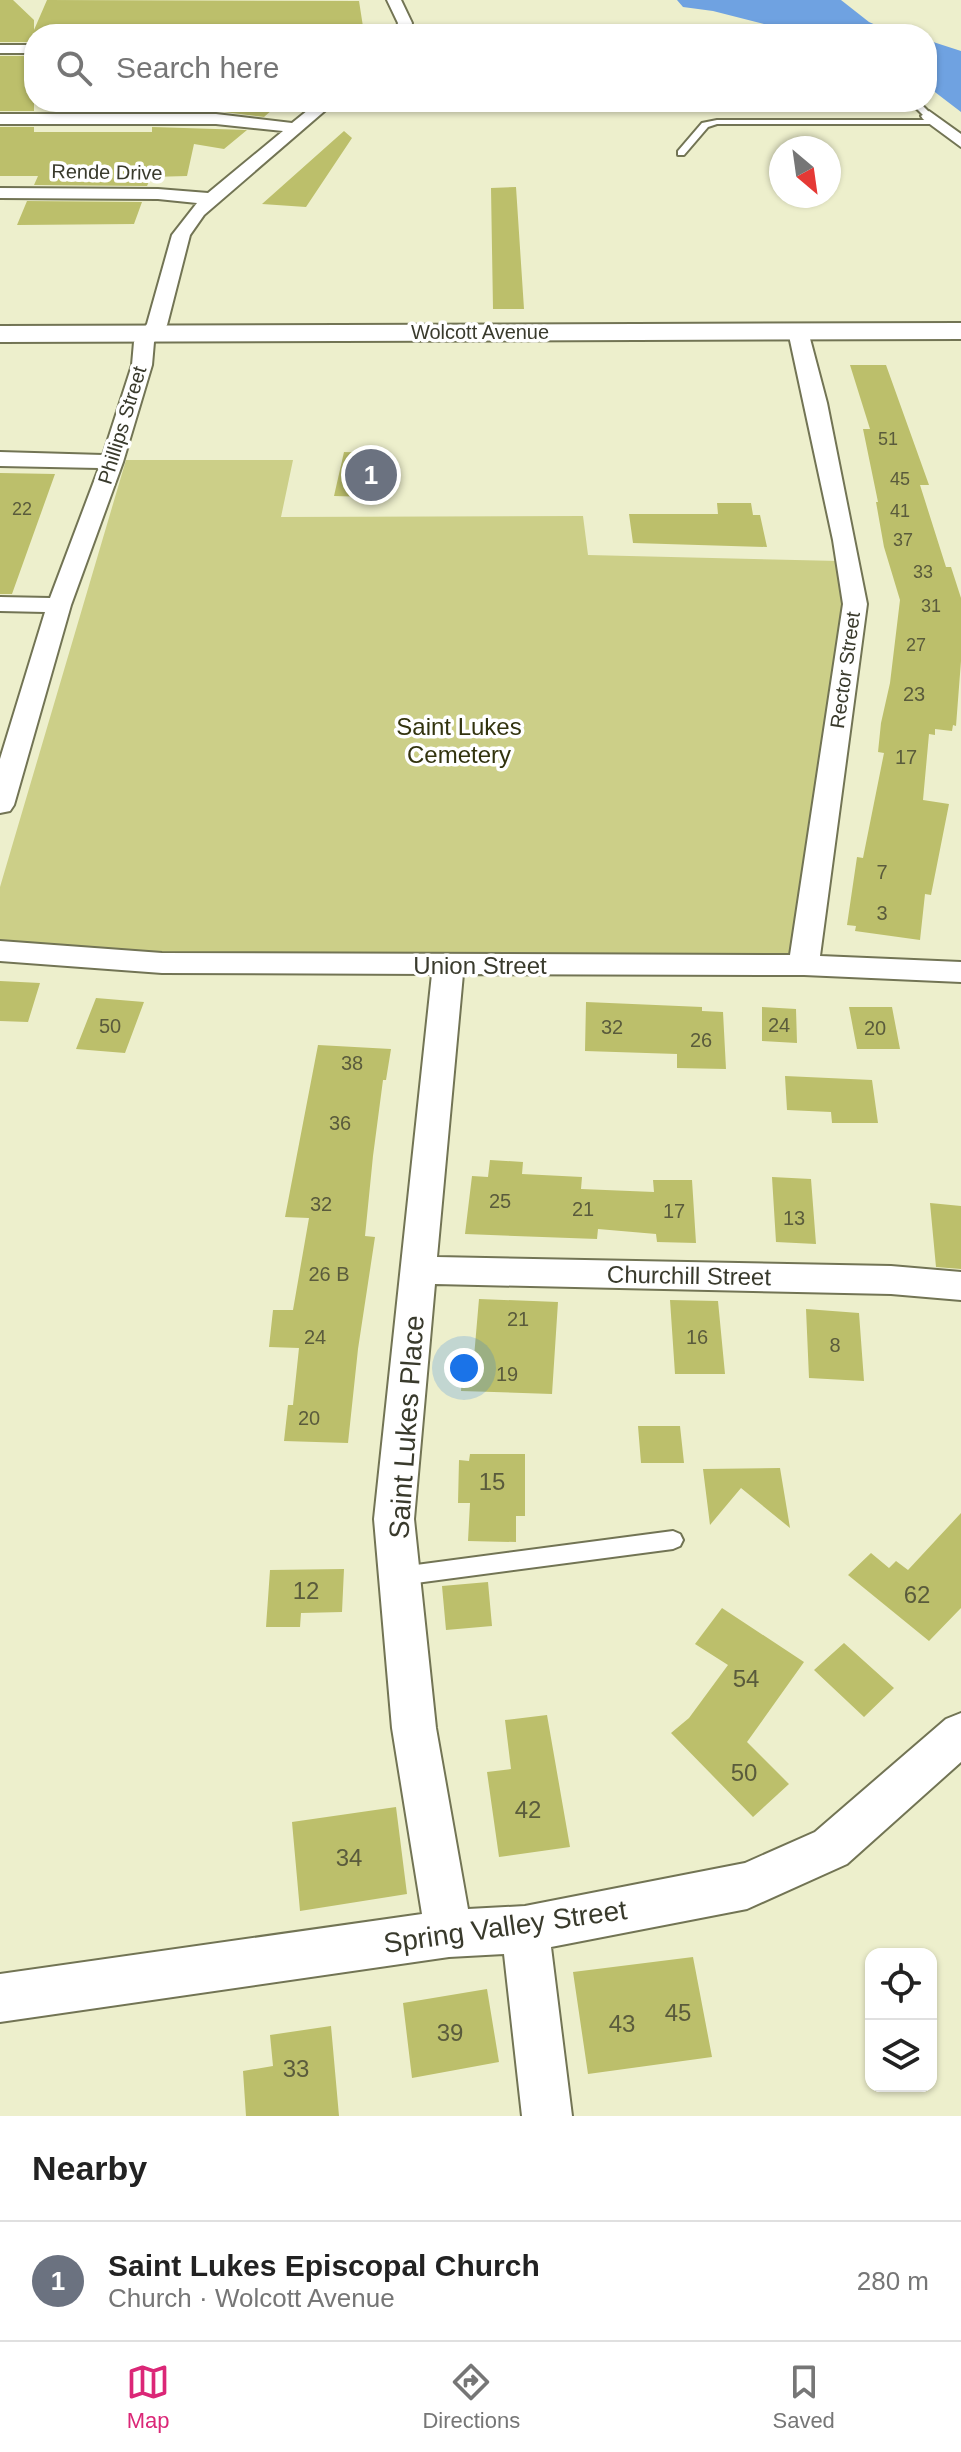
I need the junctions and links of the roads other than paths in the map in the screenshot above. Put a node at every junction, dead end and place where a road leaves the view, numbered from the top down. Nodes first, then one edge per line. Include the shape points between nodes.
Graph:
1 (394, 0) edge
2 (405, 24) edge
3 (0, 49) edge
4 (24, 49) edge
5 (316, 112) edge
6 (925, 112) edge
7 (0, 119) edge
8 (933, 119) junction
9 (296, 129) junction
10 (961, 142) edge
11 (681, 153) dead end
12 (0, 193) edge
13 (214, 199) junction
14 (798, 331) junction
15 (961, 331) edge
16 (153, 333) junction
17 (0, 334) edge
18 (0, 459) edge
19 (112, 462) junction
20 (0, 604) edge
21 (59, 605) junction
22 (0, 805) edge
23 (0, 951) edge
24 (804, 965) junction
25 (448, 966) junction
26 (961, 972) edge
27 (417, 1270) junction
28 (961, 1286) edge
29 (673, 1540) dead end
30 (399, 1577) junction
31 (961, 1734) edge
32 (525, 1929) junction
33 (449, 1934) junction
34 (0, 1998) edge
35 (547, 2116) edge

1 - 2 street
3 - 4 street
5 - 9 street, Phillips Street
6 - 8 lane
7 - 9 street via 216,119
8 - 10 street
8 - 11 lane via 717,122 705,125
9 - 13 street, Phillips Street
12 - 13 street, Rende Drive
13 - 16 street, Phillips Street via 181,235
14 - 15 main road, Wolcott Avenue
14 - 16 main road, Wolcott Avenue
14 - 24 street, Rector Street via 818,401 855,604
16 - 17 main road, Wolcott Avenue
16 - 19 street, Phillips Street via 144,342
18 - 19 street
19 - 21 street, Phillips Street
20 - 21 street
21 - 22 street, Phillips Street
23 - 25 street, Union Street via 162,963
24 - 25 street, Union Street
24 - 26 street, Union Street
25 - 27 street, Saint Lukes Place
27 - 28 street, Churchill Street
27 - 30 street, Saint Lukes Place via 394,1519
29 - 30 lane
30 - 33 street, Saint Lukes Place via 414,1728
31 - 32 street, Spring Valley Street via 817,1855 747,1886
32 - 33 street, Spring Valley Street
32 - 35 street
33 - 34 street, Spring Valley Street

